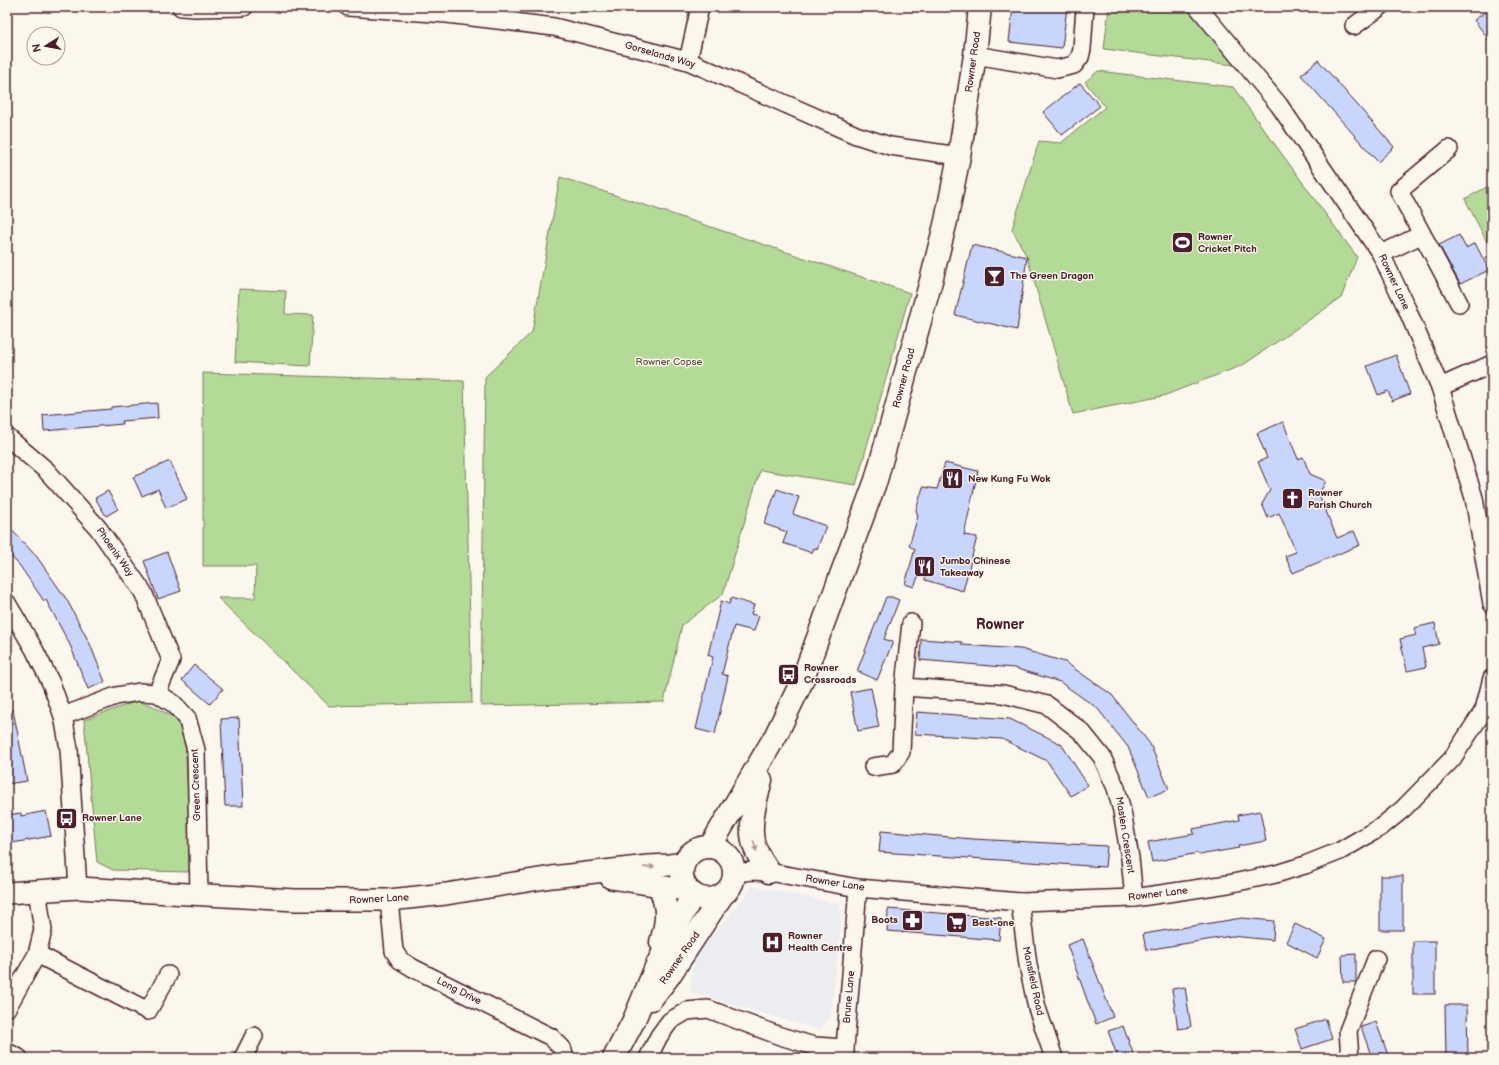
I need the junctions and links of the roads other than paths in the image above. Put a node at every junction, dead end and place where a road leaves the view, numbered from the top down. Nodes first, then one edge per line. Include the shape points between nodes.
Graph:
1 (181, 7) edge
2 (244, 7) edge
3 (348, 7) edge
4 (700, 7) edge
5 (980, 7) edge
6 (1085, 7) edge
7 (1198, 7) edge
8 (1380, 7) edge
9 (1354, 26) dead end
10 (975, 55) junction
11 (688, 62) junction
12 (1448, 149) dead end
13 (958, 156) junction
14 (1421, 235) junction
15 (1381, 254) junction
16 (1460, 303) dead end
17 (1492, 364) edge
18 (1440, 388) junction
19 (7, 437) edge
20 (1492, 604) edge
21 (9, 609) edge
22 (911, 623) dead end
23 (1492, 678) edge
24 (904, 686) junction
25 (157, 694) junction
26 (63, 716) junction
27 (776, 735) junction
28 (873, 767) dead end
29 (761, 780) junction
30 (718, 850) junction
31 (684, 863) junction
32 (769, 872) junction
33 (734, 873) junction
34 (583, 874) junction
35 (660, 887) junction
36 (78, 888) junction
37 (858, 888) junction
38 (37, 890) junction
39 (7, 893) edge
40 (691, 893) junction
41 (199, 894) junction
42 (723, 894) junction
43 (1134, 898) junction
44 (389, 900) junction
45 (1020, 902) junction
46 (37, 954) junction
47 (1376, 959) dead end
48 (656, 967) junction
49 (168, 975) dead end
50 (7, 1008) edge
51 (634, 1020) junction
52 (254, 1036) dead end
53 (7, 1052) edge
54 (845, 1053) edge
55 (1051, 1057) edge
56 (19, 1058) edge
57 (243, 1058) edge
58 (565, 1058) edge
59 (614, 1058) edge
60 (648, 1058) edge
61 (1350, 1058) edge

1 - 2 street
3 - 11 street, Gorselands Way via 447,14 554,27
4 - 11 street
5 - 10 main road, Rowner Road
6 - 10 street via 1082,50 1074,65 1057,69
7 - 15 street, Rowner Lane via 1279,106
8 - 9 street
10 - 13 main road, Rowner Road
11 - 13 street, Gorselands Way via 856,135 890,146
12 - 14 street via 1399,191
13 - 27 main road, Rowner Road via 931,281 876,480 802,681
14 - 15 street
14 - 16 street
15 - 18 street, Rowner Lane
17 - 18 street
18 - 20 street, Rowner Lane via 1474,498
19 - 25 street, Phoenix Way via 46,470 98,528 143,592 171,660
21 - 26 street via 51,683
22 - 24 street
23 - 43 street, Rowner Lane via 1484,710 1452,759 1419,794 1382,827 1340,851 1276,874
24 - 28 street via 901,752 893,764
24 - 43 street, Masten Crescent via 1003,694 1046,705 1082,732 1102,757 1116,788 1130,858
25 - 26 street, Green Crescent via 139,692 116,696
25 - 41 street, Green Crescent via 174,704 187,718 196,750
26 - 36 street via 69,749
27 - 29 main road, Rowner Road
27 - 30 main road, Rowner Road
29 - 30 main road, Rowner Road
29 -> 32 main road via 754,809 754,844 758,856
30 - 31 main road via 702,847 688,856
30 - 33 main road via 733,866
34 -> 31 street, Rowner Lane
31 - 40 main road via 683,878
32 - 33 street, Rowner Lane
32 - 37 street, Rowner Lane
33 - 42 main road via 729,889
34 - 35 street, Rowner Lane
34 - 44 street, Rowner Lane
35 - 40 street, Rowner Lane
35 - 48 main road via 666,904 666,924
36 - 38 street, Rowner Lane
36 - 41 street, Rowner Lane
37 - 45 street, Rowner Lane
37 - 54 street, Brune Lane
38 - 39 street, Rowner Lane
38 - 46 street via 43,930
40 - 42 main road via 708,899
40 - 48 main road, Rowner Road
41 - 44 street, Rowner Lane via 296,900
42 - 51 main road, Rowner Road via 669,976
43 - 45 street, Rowner Lane
44 - 58 street, Long Drive via 394,950 400,960 551,1037 562,1048
45 - 55 street, Mansfield Road via 1028,965
46 - 49 street via 148,1010
46 - 50 street
47 - 61 street via 1348,1031
48 - 51 main road, Rowner Road
51 - 59 main road, Rowner Road
52 - 57 street
53 - 56 street
54 - 60 street via 780,1036 708,1009 687,1011 670,1021

